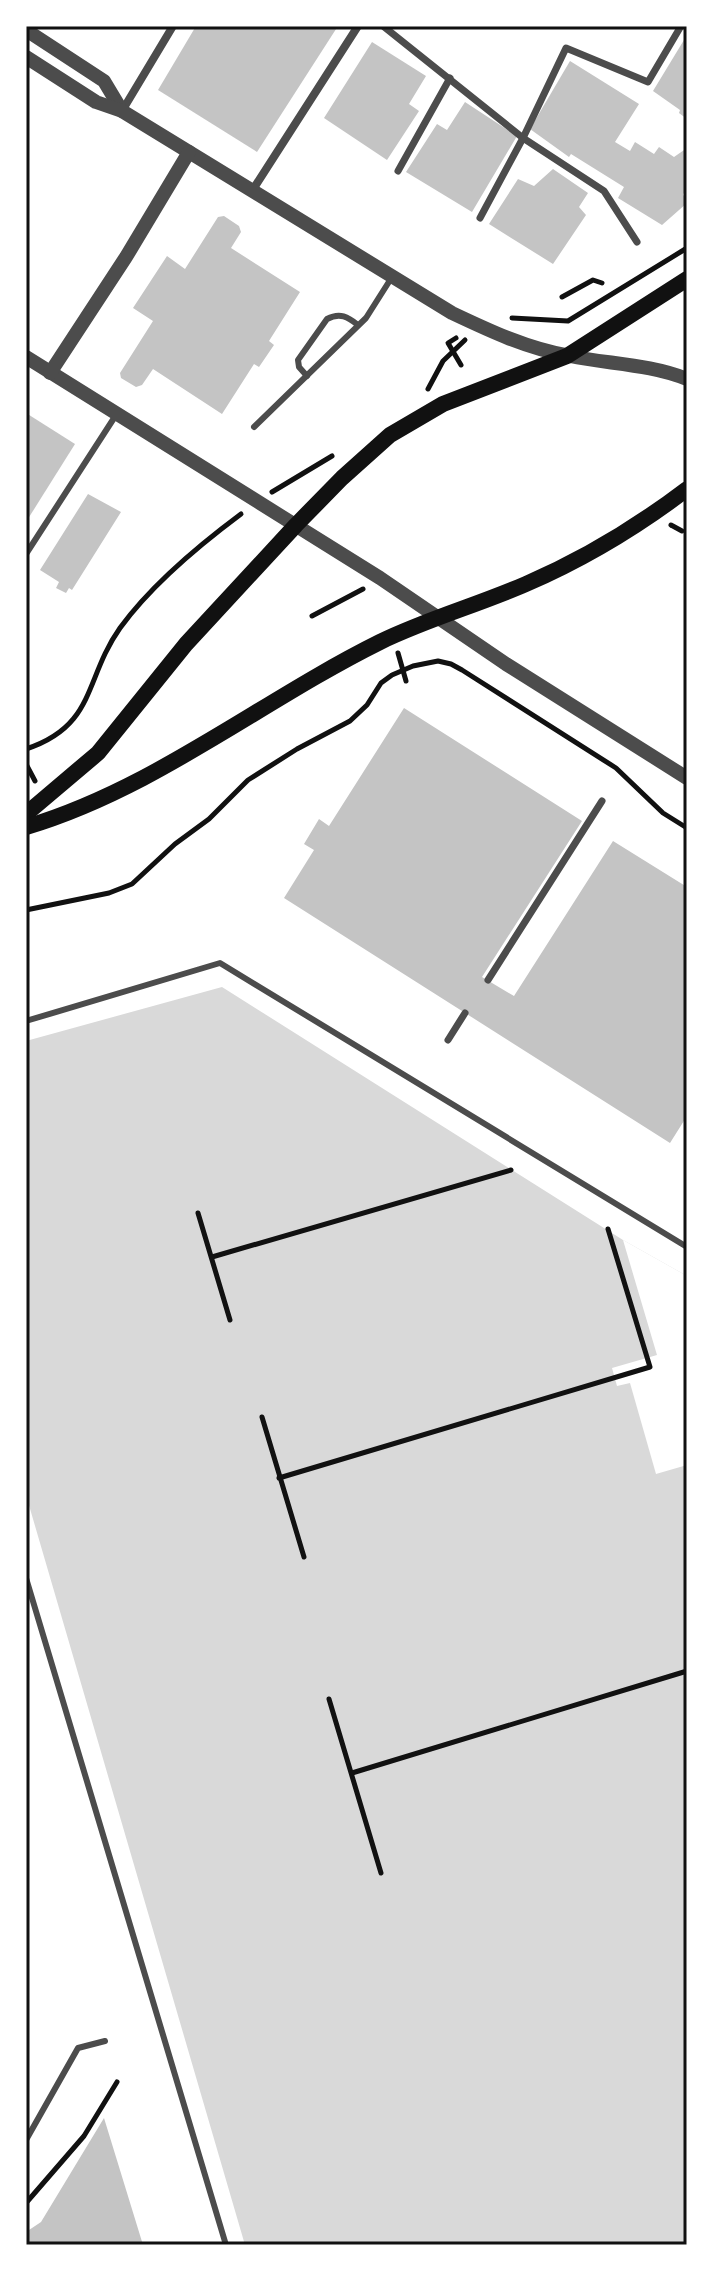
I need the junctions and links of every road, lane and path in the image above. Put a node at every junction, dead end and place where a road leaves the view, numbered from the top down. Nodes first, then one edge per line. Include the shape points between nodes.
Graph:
1 (173, 26) edge
2 (358, 26) edge
3 (383, 26) edge
4 (681, 26) edge
5 (26, 30) edge
6 (26, 57) edge
7 (450, 78) junction
8 (122, 111) junction
9 (523, 138) junction
10 (189, 152) junction
11 (398, 171) dead end
12 (252, 191) junction
13 (480, 218) dead end
14 (637, 242) dead end
15 (687, 248) edge
16 (392, 277) junction
17 (687, 279) edge
18 (602, 283) dead end
19 (562, 297) dead end
20 (499, 317) dead end
21 (358, 325) junction
22 (453, 351) junction
23 (567, 356) junction
24 (26, 357) edge
25 (443, 361) dead end
26 (461, 365) dead end
27 (50, 373) junction
28 (307, 376) junction
29 (687, 379) edge
30 (116, 415) junction
31 (254, 427) dead end
32 (687, 489) edge
33 (238, 517) dead end
34 (667, 523) dead end
35 (296, 525) junction
36 (682, 531) dead end
37 (26, 554) edge
38 (363, 589) dead end
39 (312, 616) dead end
40 (437, 618) junction
41 (397, 652) dead end
42 (403, 670) junction
43 (406, 681) dead end
44 (26, 749) edge
45 (26, 764) edge
46 (687, 778) edge
47 (36, 781) dead end
48 (602, 801) dead end
49 (26, 814) edge
50 (26, 827) edge
51 (687, 828) edge
52 (26, 910) edge
53 (488, 980) dead end
54 (465, 1013) dead end
55 (26, 1021) edge
56 (448, 1040) dead end
57 (511, 1170) dead end
58 (198, 1213) dead end
59 (608, 1229) dead end
60 (687, 1247) edge
61 (212, 1257) junction
62 (230, 1320) dead end
63 (262, 1417) dead end
64 (279, 1478) junction
65 (304, 1557) dead end
66 (26, 1578) edge
67 (687, 1671) edge
68 (329, 1699) dead end
69 (352, 1773) junction
70 (381, 1873) dead end
71 (105, 2041) dead end
72 (117, 2082) dead end
73 (26, 2140) edge
74 (26, 2203) edge
75 (226, 2245) edge

1 - 8 street
2 - 12 street
3 - 7 street
4 - 9 street via 648,82 566,48
5 - 8 street via 104,81
6 - 8 street via 96,102
7 - 9 street
7 - 11 street
8 - 10 street
9 - 13 street
9 - 14 street via 604,191
10 - 12 street
10 - 27 street
12 - 16 street
15 - 20 path via 568,321
16 - 21 lane
16 - 23 street via 483,328
17 - 23 main road
18 - 19 path via 593,280
21 - 28 lane
21 - 28 lane via 346,316 327,319 298,360
22 - 22 path via 448,343 458,340
22 - 25 path
22 - 26 path
23 - 29 street
23 - 35 main road via 443,404 390,435
24 - 27 street
27 - 30 street
28 - 31 lane
30 - 35 street
30 - 37 lane
32 - 40 main road via 631,530 558,570
33 - 44 path via 143,599 119,629 72,721 59,735
34 - 36 path
35 - 40 street
35 - 49 main road via 186,644 98,753
38 - 39 path
40 - 46 street
40 - 50 main road via 379,642 140,778
41 - 42 path
42 - 43 path
42 - 51 path via 430,662 451,664 616,768 663,813
42 - 52 path via 381,683 350,721 248,780 132,884
45 - 47 path
48 - 53 street
54 - 56 street
55 - 60 lane via 220,963
57 - 61 path
58 - 61 path
59 - 64 path via 650,1367
61 - 62 path
63 - 64 path
64 - 65 path
66 - 75 lane
67 - 69 path
68 - 69 path
69 - 70 path
71 - 73 lane via 78,2048
72 - 74 path via 84,2136

